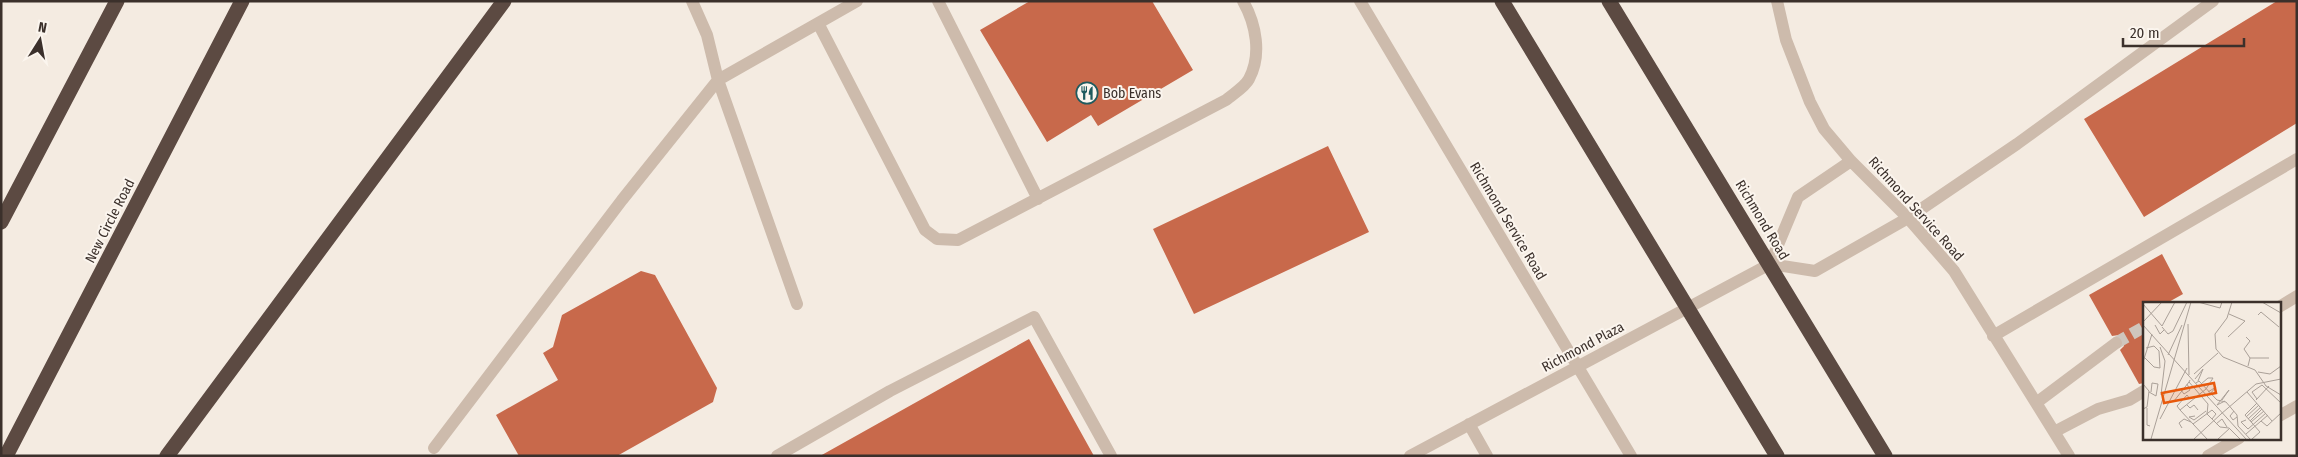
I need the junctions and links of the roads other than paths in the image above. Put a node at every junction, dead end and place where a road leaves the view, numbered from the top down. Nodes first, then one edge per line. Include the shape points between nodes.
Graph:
1 (117, 1) edge
2 (242, 1) edge
3 (504, 1) edge
4 (692, 1) edge
5 (857, 1) edge
6 (938, 1) edge
7 (1243, 1) edge
8 (1360, 1) edge
9 (1502, 1) edge
10 (1609, 1) edge
11 (1778, 1) edge
12 (2213, 1) edge
13 (818, 23) junction
14 (718, 80) junction
15 (2297, 159) edge
16 (1851, 161) junction
17 (1038, 199) junction
18 (1908, 218) junction
19 (1, 222) edge
20 (1770, 264) junction
21 (2297, 296) edge
22 (797, 304) dead end
23 (2280, 306) edge
24 (1689, 308) junction
25 (1994, 336) junction
26 (2116, 343) tunnel mouth
27 (1577, 367) junction
28 (2143, 391) edge
29 (2036, 403) junction
30 (2297, 406) edge
31 (2280, 415) edge
32 (1469, 424) junction
33 (2054, 432) junction
34 (2236, 440) edge
35 (434, 448) dead end
36 (6, 456) edge
37 (167, 456) edge
38 (777, 456) edge
39 (1112, 456) edge
40 (1410, 456) edge
41 (1486, 456) edge
42 (1631, 456) edge
43 (1777, 456) edge
44 (1885, 456) edge
45 (2069, 456) edge
46 (2208, 456) edge

1 - 19 highway
2 - 36 highway, New Circle Road
3 - 37 highway
4 - 14 street via 707,35
5 - 13 street
6 - 17 street
7 - 17 street via 1250,13 1258,50 1249,80 1226,100
8 - 27 street, Richmond Service Road
9 - 24 highway
10 - 20 highway, Richmond Road
11 - 16 street, Richmond Service Road via 1786,40 1810,102 1824,130
12 - 18 street via 2017,144
13 - 14 street
13 - 17 street via 925,230 937,239 958,240
14 - 22 street
14 - 35 street via 622,200
15 - 25 street
16 - 18 street, Richmond Service Road
16 - 20 street via 1798,198
18 - 20 street via 1815,271
18 - 25 street, Richmond Service Road via 1954,271
20 - 24 street, Richmond Plaza
20 - 44 highway, Richmond Road
21 - 23 street
24 - 27 street, Richmond Plaza
24 - 43 highway
25 - 29 street, Richmond Service Road
26 - 29 street
27 - 32 street, Richmond Plaza
27 - 42 street, Richmond Service Road
28 - 33 street via 2129,400 2098,409
29 - 33 street, Richmond Service Road
30 - 31 street
32 - 40 street, Richmond Plaza
32 - 41 street
33 - 45 street, Richmond Service Road
34 - 46 street
38 - 39 street via 890,391 1034,317

